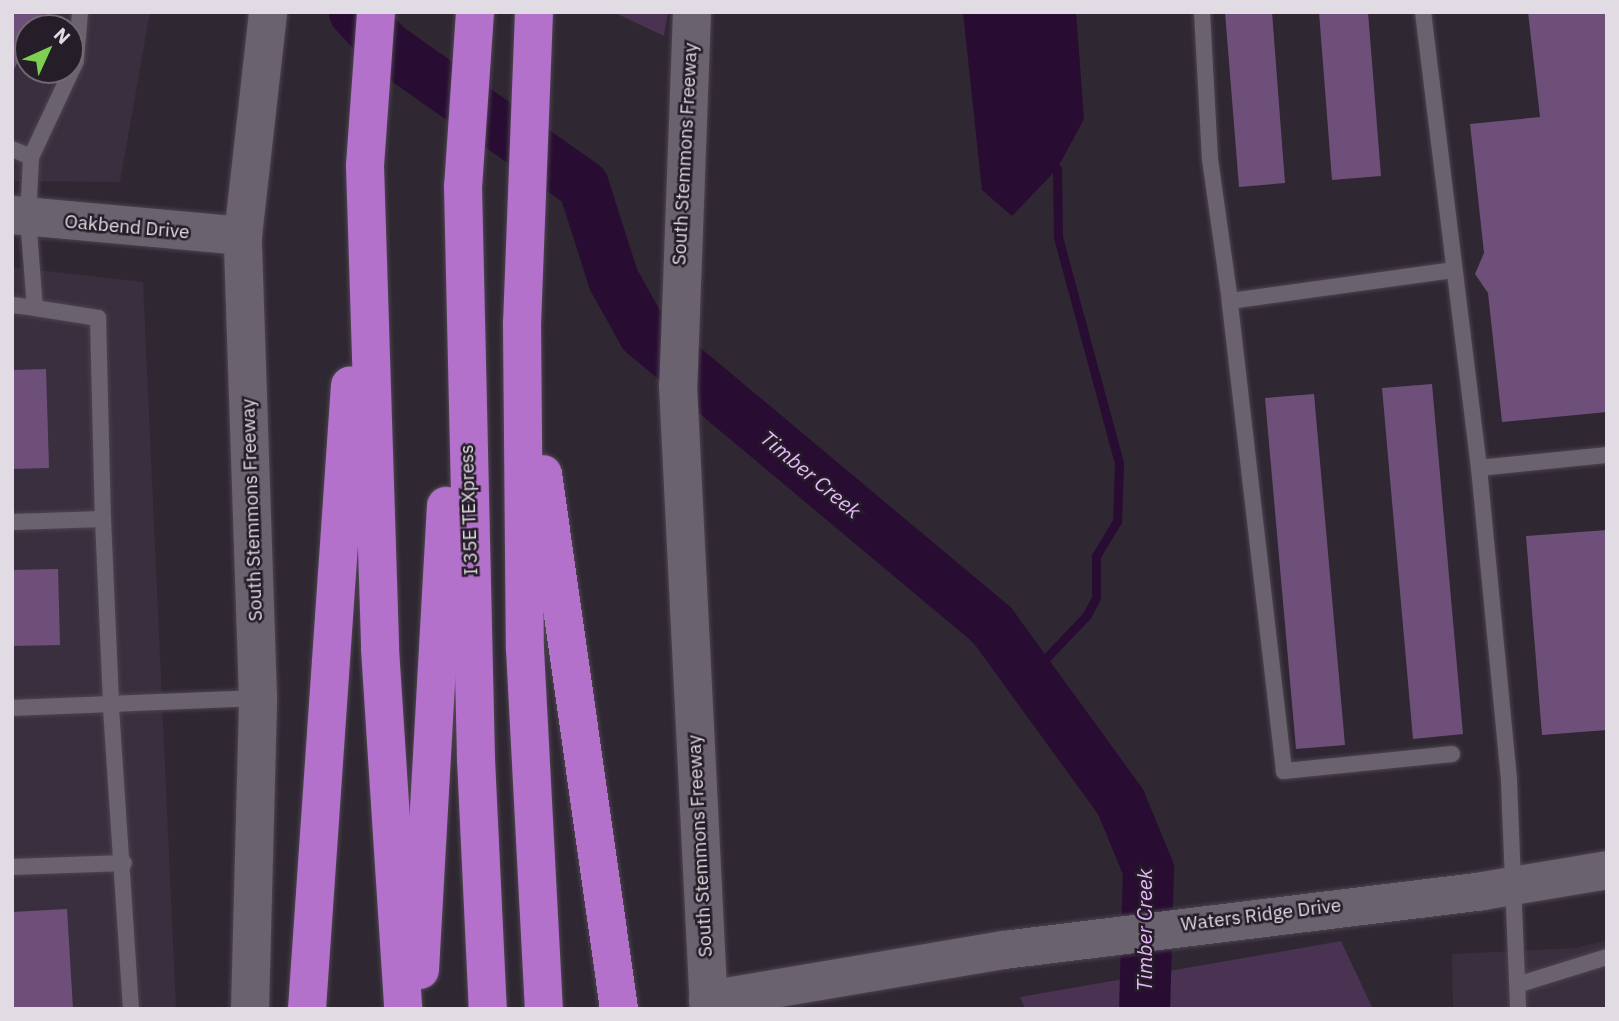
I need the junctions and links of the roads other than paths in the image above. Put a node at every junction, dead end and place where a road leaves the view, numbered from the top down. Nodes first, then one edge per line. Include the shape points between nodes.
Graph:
1 (80, 12) edge
2 (268, 12) edge
3 (376, 12) edge
4 (475, 12) edge
5 (534, 12) edge
6 (1202, 12) edge
7 (1423, 12) edge
8 (692, 14) edge
9 (12, 149) edge
10 (31, 157) junction
11 (365, 166) junction
12 (463, 186) junction
13 (20, 216) edge
14 (243, 236) junction
15 (1452, 270) junction
16 (1230, 301) junction
17 (12, 305) edge
18 (35, 308) junction
19 (522, 323) junction
20 (1607, 455) edge
21 (1479, 468) junction
22 (103, 519) junction
23 (12, 522) edge
24 (258, 698) junction
25 (111, 704) junction
26 (12, 708) edge
27 (1452, 754) dead end
28 (124, 863) junction
29 (12, 867) edge
30 (1607, 870) edge
31 (1512, 886) junction
32 (1607, 957) edge
33 (1520, 984) junction
34 (709, 1004) edge
35 (131, 1009) edge
36 (250, 1009) edge
37 (307, 1009) edge
38 (403, 1009) edge
39 (418, 1009) edge
40 (488, 1009) edge
41 (544, 1009) edge
42 (619, 1009) edge
43 (1518, 1009) edge

1 - 10 lane via 76,61
2 - 14 main road, South Stemmons Freeway
3 - 11 highway
4 - 12 highway, I 35E TEXpress
5 - 19 highway
6 - 16 lane via 1210,159
7 - 15 lane
8 - 34 main road, South Stemmons Freeway via 678,385
9 - 10 lane
10 - 13 lane
11 - 37 highway
11 - 38 highway via 380,649
12 - 39 highway
12 - 40 highway, I 35E TEXpress via 476,759
13 - 14 main road, Oakbend Drive
13 - 18 lane
14 - 24 main road, South Stemmons Freeway
15 - 16 lane
15 - 21 lane
16 - 27 lane via 1284,771
17 - 18 lane
18 - 22 lane via 98,318
19 - 41 highway via 525,649
19 - 42 highway
20 - 21 lane
21 - 31 lane via 1509,782
22 - 23 lane
22 - 25 lane
24 - 25 lane
24 - 36 main road, South Stemmons Freeway
25 - 26 lane
25 - 28 lane
28 - 29 lane
28 - 35 lane
30 - 31 main road, Waters Ridge Drive
31 - 33 lane
31 - 34 main road, Waters Ridge Drive via 1004,950
32 - 33 lane
33 - 43 lane

